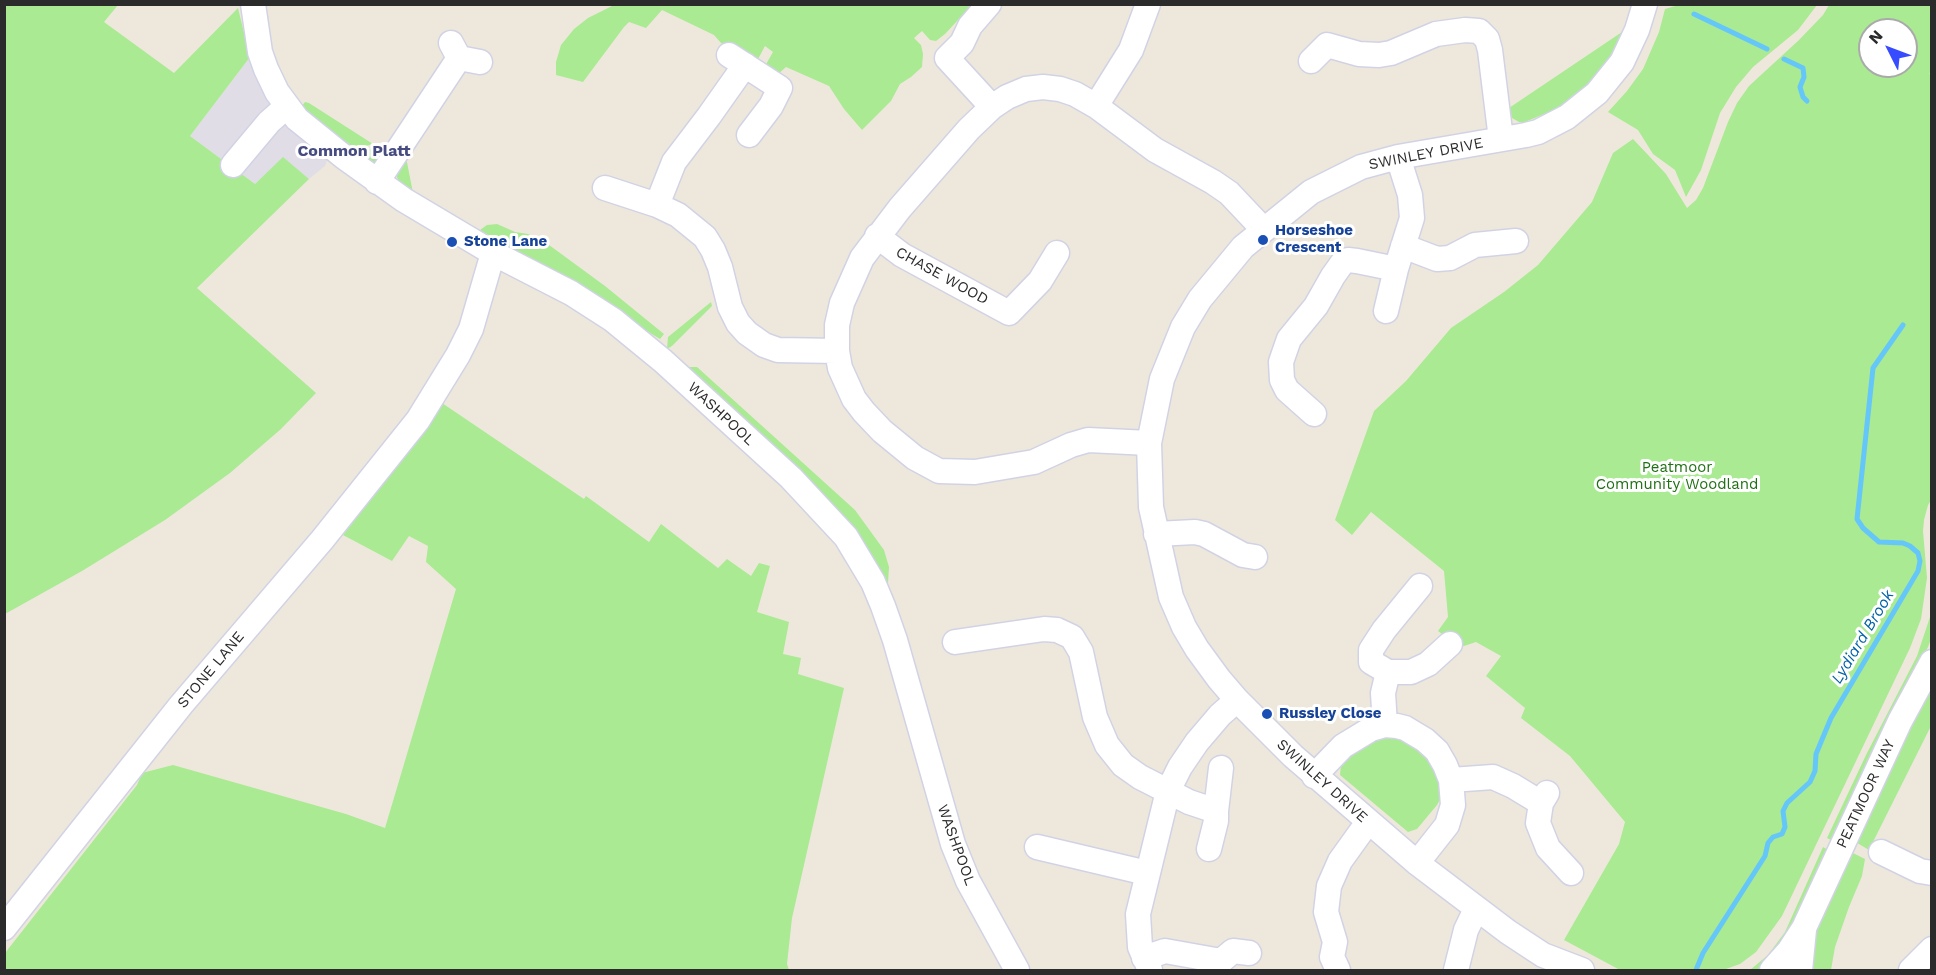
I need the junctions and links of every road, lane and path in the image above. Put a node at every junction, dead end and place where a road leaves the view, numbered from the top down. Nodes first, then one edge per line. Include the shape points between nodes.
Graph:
1 (253, 4) edge
2 (989, 4) edge
3 (1148, 4) edge
4 (1645, 4) edge
5 (1320, 44) dead end
6 (464, 54) dead end
7 (1096, 106) junction
8 (286, 107) junction
9 (992, 107) junction
10 (749, 135) dead end
11 (1501, 139) junction
12 (1398, 158) junction
13 (233, 165) dead end
14 (377, 182) junction
15 (605, 188) dead end
16 (657, 205) junction
17 (1263, 229) junction
18 (877, 236) junction
19 (1516, 241) dead end
20 (1403, 246) junction
21 (493, 253) junction
22 (1057, 253) dead end
23 (1396, 269) junction
24 (1386, 311) dead end
25 (837, 351) junction
26 (1314, 414) dead end
27 (1149, 443) junction
28 (1156, 534) junction
29 (1255, 557) dead end
30 (1420, 586) dead end
31 (1450, 644) dead end
32 (970, 646) dead end
33 (1932, 662) edge
34 (1390, 668) junction
35 (1237, 700) junction
36 (1385, 725) junction
37 (1221, 768) dead end
38 (1314, 776) junction
39 (1451, 780) junction
40 (1168, 791) junction
41 (1216, 811) junction
42 (1368, 822) junction
43 (1037, 847) dead end
44 (1209, 849) dead end
45 (1881, 852) dead end
46 (1417, 863) junction
47 (1147, 873) junction
48 (1571, 873) dead end
49 (1932, 873) edge
50 (1476, 909) junction
51 (4, 928) edge
52 (1804, 928) junction
53 (1932, 949) edge
54 (1249, 953) dead end
55 (1147, 964) edge
56 (1017, 970) edge
57 (1338, 970) edge
58 (1456, 970) edge
59 (1582, 970) edge
60 (1772, 970) edge
61 (1800, 970) edge
62 (1911, 970) edge

1 - 8 street, WASHPOOL via 260,52
2 - 9 street via 947,58
3 - 7 street via 1131,50
4 - 11 street, SWINLEY DRIVE via 1628,52 1590,100 1538,132
5 - 11 street via 1379,55 1436,34 1479,31 1490,50
6 - 14 street
7 - 9 street via 1074,94 1043,87 1026,89
7 - 17 street via 1155,150 1228,193
8 - 13 street
8 - 14 street, WASHPOOL
9 - 18 street
10 - 16 street via 780,88 737,60 710,116 674,162
11 - 12 street, SWINLEY DRIVE
12 - 17 street, SWINLEY DRIVE via 1361,168 1311,192
12 - 20 street via 1412,212
14 - 21 street, WASHPOOL
15 - 16 street
16 - 25 street via 678,215 705,237 720,267 730,307 747,333 778,350
17 - 27 street, SWINLEY DRIVE via 1226,265 1183,327 1162,379
18 - 22 street, CHASE WOOD via 1010,321
18 - 25 street via 862,258 842,303
19 - 20 street via 1475,246 1450,258 1437,259
20 - 23 street
21 - 51 street, STONE LANE via 471,329 418,420 181,705
21 - 56 street, WASHPOOL via 594,307 645,346 791,478 846,537 873,582 895,640 953,844 968,881
23 - 24 street
23 - 26 street via 1343,262 1316,306 1289,339 1281,362 1282,380 1287,390
25 - 27 street via 846,384 864,412 915,458 939,471 975,472 1022,465 1088,440
27 - 28 street, SWINLEY DRIVE
28 - 29 street via 1204,534
28 - 35 street, SWINLEY DRIVE via 1171,597 1184,627
30 - 34 street via 1371,650
31 - 34 street via 1428,664
32 - 40 street via 1044,629 1072,637 1081,652 1095,717 1107,745 1130,770
33 - 52 street, PEATMOOR WAY via 1900,721
34 - 36 street via 1383,693
35 - 38 street, SWINLEY DRIVE
35 - 40 street via 1197,742
36 - 38 street via 1356,737
36 - 39 street via 1405,728 1423,738 1441,757
37 - 41 street
38 - 42 street, SWINLEY DRIVE
39 - 46 street via 1451,816
39 - 48 street via 1493,777 1542,806 1548,849
40 - 41 street
40 - 47 street
41 - 44 street
42 - 46 street, SWINLEY DRIVE
42 - 57 street via 1340,861 1329,886 1326,912 1335,942 1332,957
43 - 47 street via 1062,863
45 - 49 street
46 - 50 street, SWINLEY DRIVE
47 - 55 street via 1137,914
50 - 58 street
50 - 59 street, SWINLEY DRIVE via 1543,955
52 - 60 street, PEATMOOR WAY
52 - 61 street, PEATMOOR WAY
53 - 62 street
54 - 55 street via 1233,951 1221,961 1166,951

